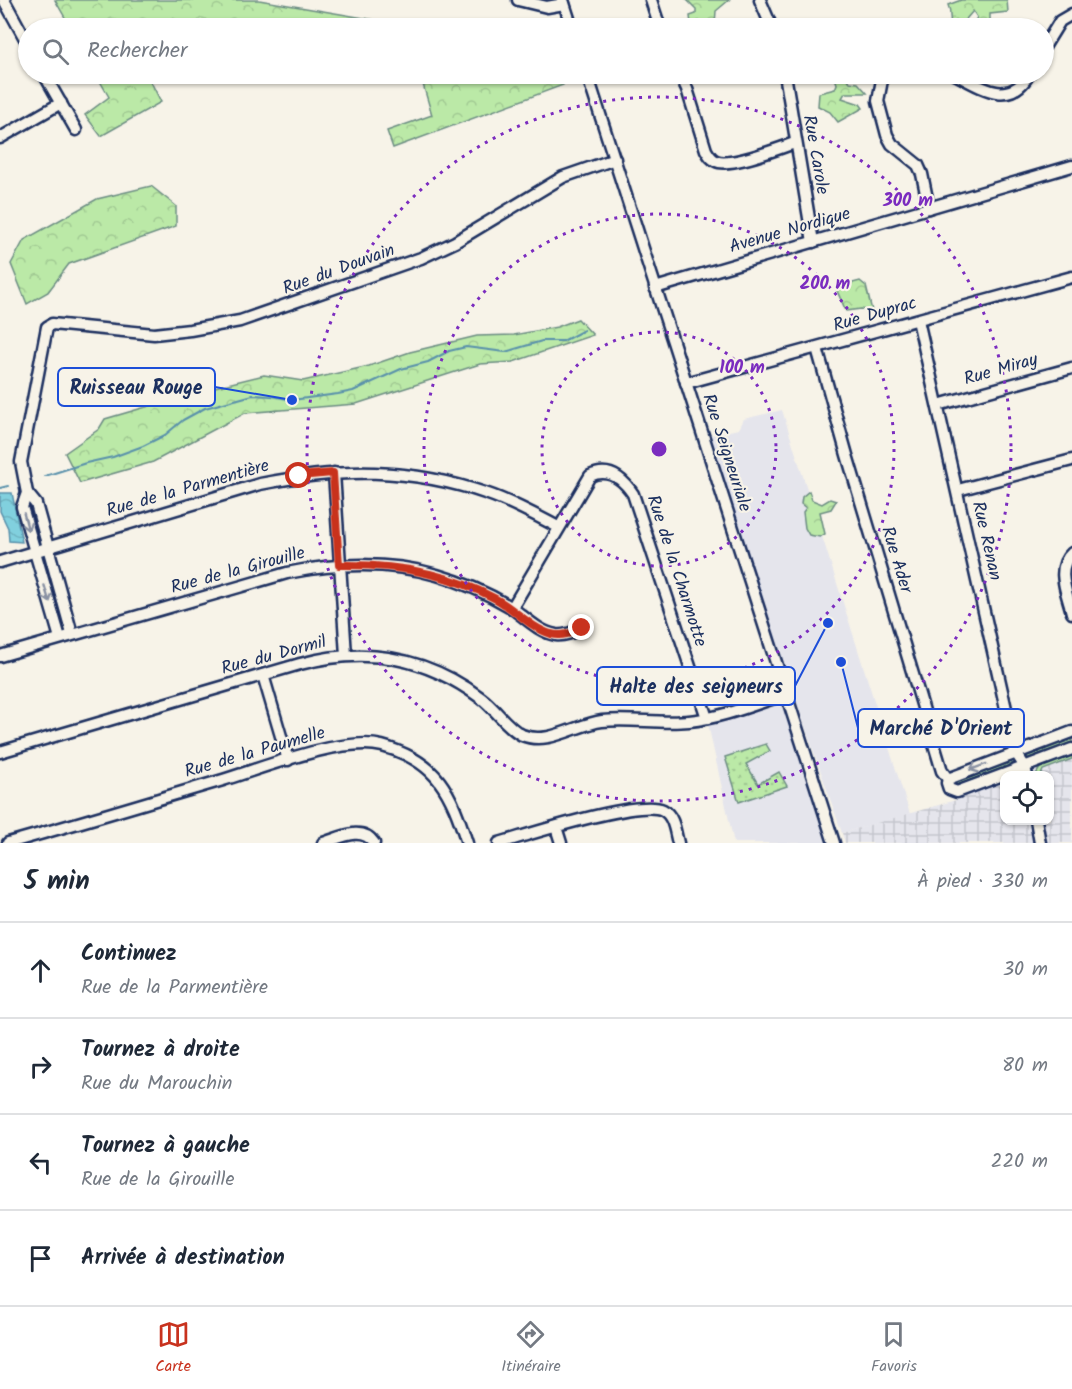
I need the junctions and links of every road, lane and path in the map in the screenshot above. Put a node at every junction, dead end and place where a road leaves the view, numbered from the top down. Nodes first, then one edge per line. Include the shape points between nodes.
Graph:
1 (4, 0) edge
2 (519, 0) edge
3 (651, 0) edge
4 (760, 0) edge
5 (563, 2) edge
6 (1072, 14) edge
7 (569, 18) edge
8 (657, 18) edge
9 (768, 18) edge
10 (18, 26) edge
11 (1054, 31) edge
12 (50, 84) edge
13 (590, 84) edge
14 (685, 84) edge
15 (786, 84) edge
16 (881, 84) edge
17 (977, 84) edge
18 (1021, 84) edge
19 (61, 103) junction
20 (76, 130) dead end
21 (0, 138) edge
22 (795, 143) junction
23 (615, 159) junction
24 (1072, 166) edge
25 (929, 208) junction
26 (813, 242) junction
27 (1072, 277) edge
28 (655, 288) junction
29 (918, 320) junction
30 (817, 348) junction
31 (1072, 368) edge
32 (686, 383) junction
33 (938, 405) junction
34 (1072, 460) edge
35 (333, 473) junction
36 (958, 490) junction
37 (27, 493) junction
38 (558, 527) junction
39 (48, 547) junction
40 (34, 551) junction
41 (1072, 553) edge
42 (0, 562) edge
43 (339, 565) junction
44 (512, 608) junction
45 (1072, 613) edge
46 (582, 628) dead end
47 (72, 634) junction
48 (60, 638) junction
49 (346, 655) junction
50 (0, 656) edge
51 (262, 675) junction
52 (786, 694) junction
53 (707, 718) junction
54 (1072, 732) edge
55 (1072, 749) edge
56 (0, 751) edge
57 (1016, 753) junction
58 (288, 760) junction
59 (1026, 771) edge
60 (948, 779) junction
61 (1000, 779) edge
62 (1037, 825) edge
63 (556, 827) junction
64 (48, 832) junction
65 (8, 843) edge
66 (52, 843) edge
67 (323, 843) edge
68 (374, 843) edge
69 (467, 843) edge
70 (499, 843) edge
71 (561, 843) edge
72 (678, 843) edge
73 (834, 843) edge
74 (1040, 843) edge

1 - 10 street
2 - 5 street via 547,7
3 - 8 street
4 - 9 street
5 - 7 street
6 - 11 street via 1060,21
12 - 19 street
13 - 23 street, Rue Seigneuriale
14 - 22 street via 706,150 717,162 734,161
15 - 22 street, Rue Carole
16 - 25 street via 878,101 887,135 918,165
17 - 18 street via 996,93 1009,92
19 - 20 street
19 - 21 street
22 - 26 street, Rue Carole
23 - 28 street, Rue Seigneuriale
23 - 37 street, Rue du Douvain via 563,177 421,258 240,321 154,334 52,324 47,327 21,462
24 - 25 street, Avenue Nordique
25 - 26 street, Avenue Nordique
26 - 28 street, Avenue Nordique
27 - 29 street, Rue Duprac
28 - 32 street, Rue Seigneuriale
29 - 30 street, Rue Duprac
29 - 33 street, Rue Renan
30 - 32 street, Rue Duprac
30 - 60 street, Rue Ader via 935,748
31 - 33 street, Rue Miray
32 - 52 street, Rue Seigneuriale
33 - 36 street, Rue Renan
34 - 36 street
35 - 38 street, Rue de la Parmentière via 384,472 446,481 489,494
35 - 39 street, Rue de la Parmentière via 260,484
35 - 43 street
36 - 57 street, Rue Renan
37 - 39 street via 36,504
37 -> 40 street via 22,507
38 - 44 street, Rue de la Charmotte
38 - 53 street, Rue de la Charmotte via 590,476 608,472 625,482 633,494
39 - 40 street, Rue de la Parmentière
39 - 47 street
40 - 42 street, Rue de la Parmentière
40 -> 48 street
41 - 45 street via 1062,573
43 - 44 street, Rue de la Girouille via 411,568 481,591
43 - 47 street, Rue de la Girouille via 286,573
43 - 49 street
44 - 46 street, Rue de la Girouille via 548,633 567,635
47 - 48 street, Rue de la Girouille
48 - 50 street, Rue de la Girouille
49 - 51 street, Rue du Dormil
49 - 53 street, Rue du Dormil via 398,658 441,673 489,704 512,728 536,738 602,721
51 - 56 street, Rue du Dormil
51 - 58 street
52 - 53 street, Rue du Dormil
52 - 73 street, Rue Seigneuriale
54 - 57 street
55 - 59 street
57 - 59 street, Rue Renan
57 -> 60 street
58 - 64 street, Rue de la Paumelle
58 - 69 street, Rue de la Paumelle via 342,745 395,750 431,771 446,789
60 - 61 street via 949,789 957,792
62 - 74 street
63 - 70 street
63 - 71 street
63 - 72 street via 598,814 660,808 671,818
64 - 65 street, Rue de la Paumelle
64 - 66 street
67 - 68 street via 357,833 370,837

